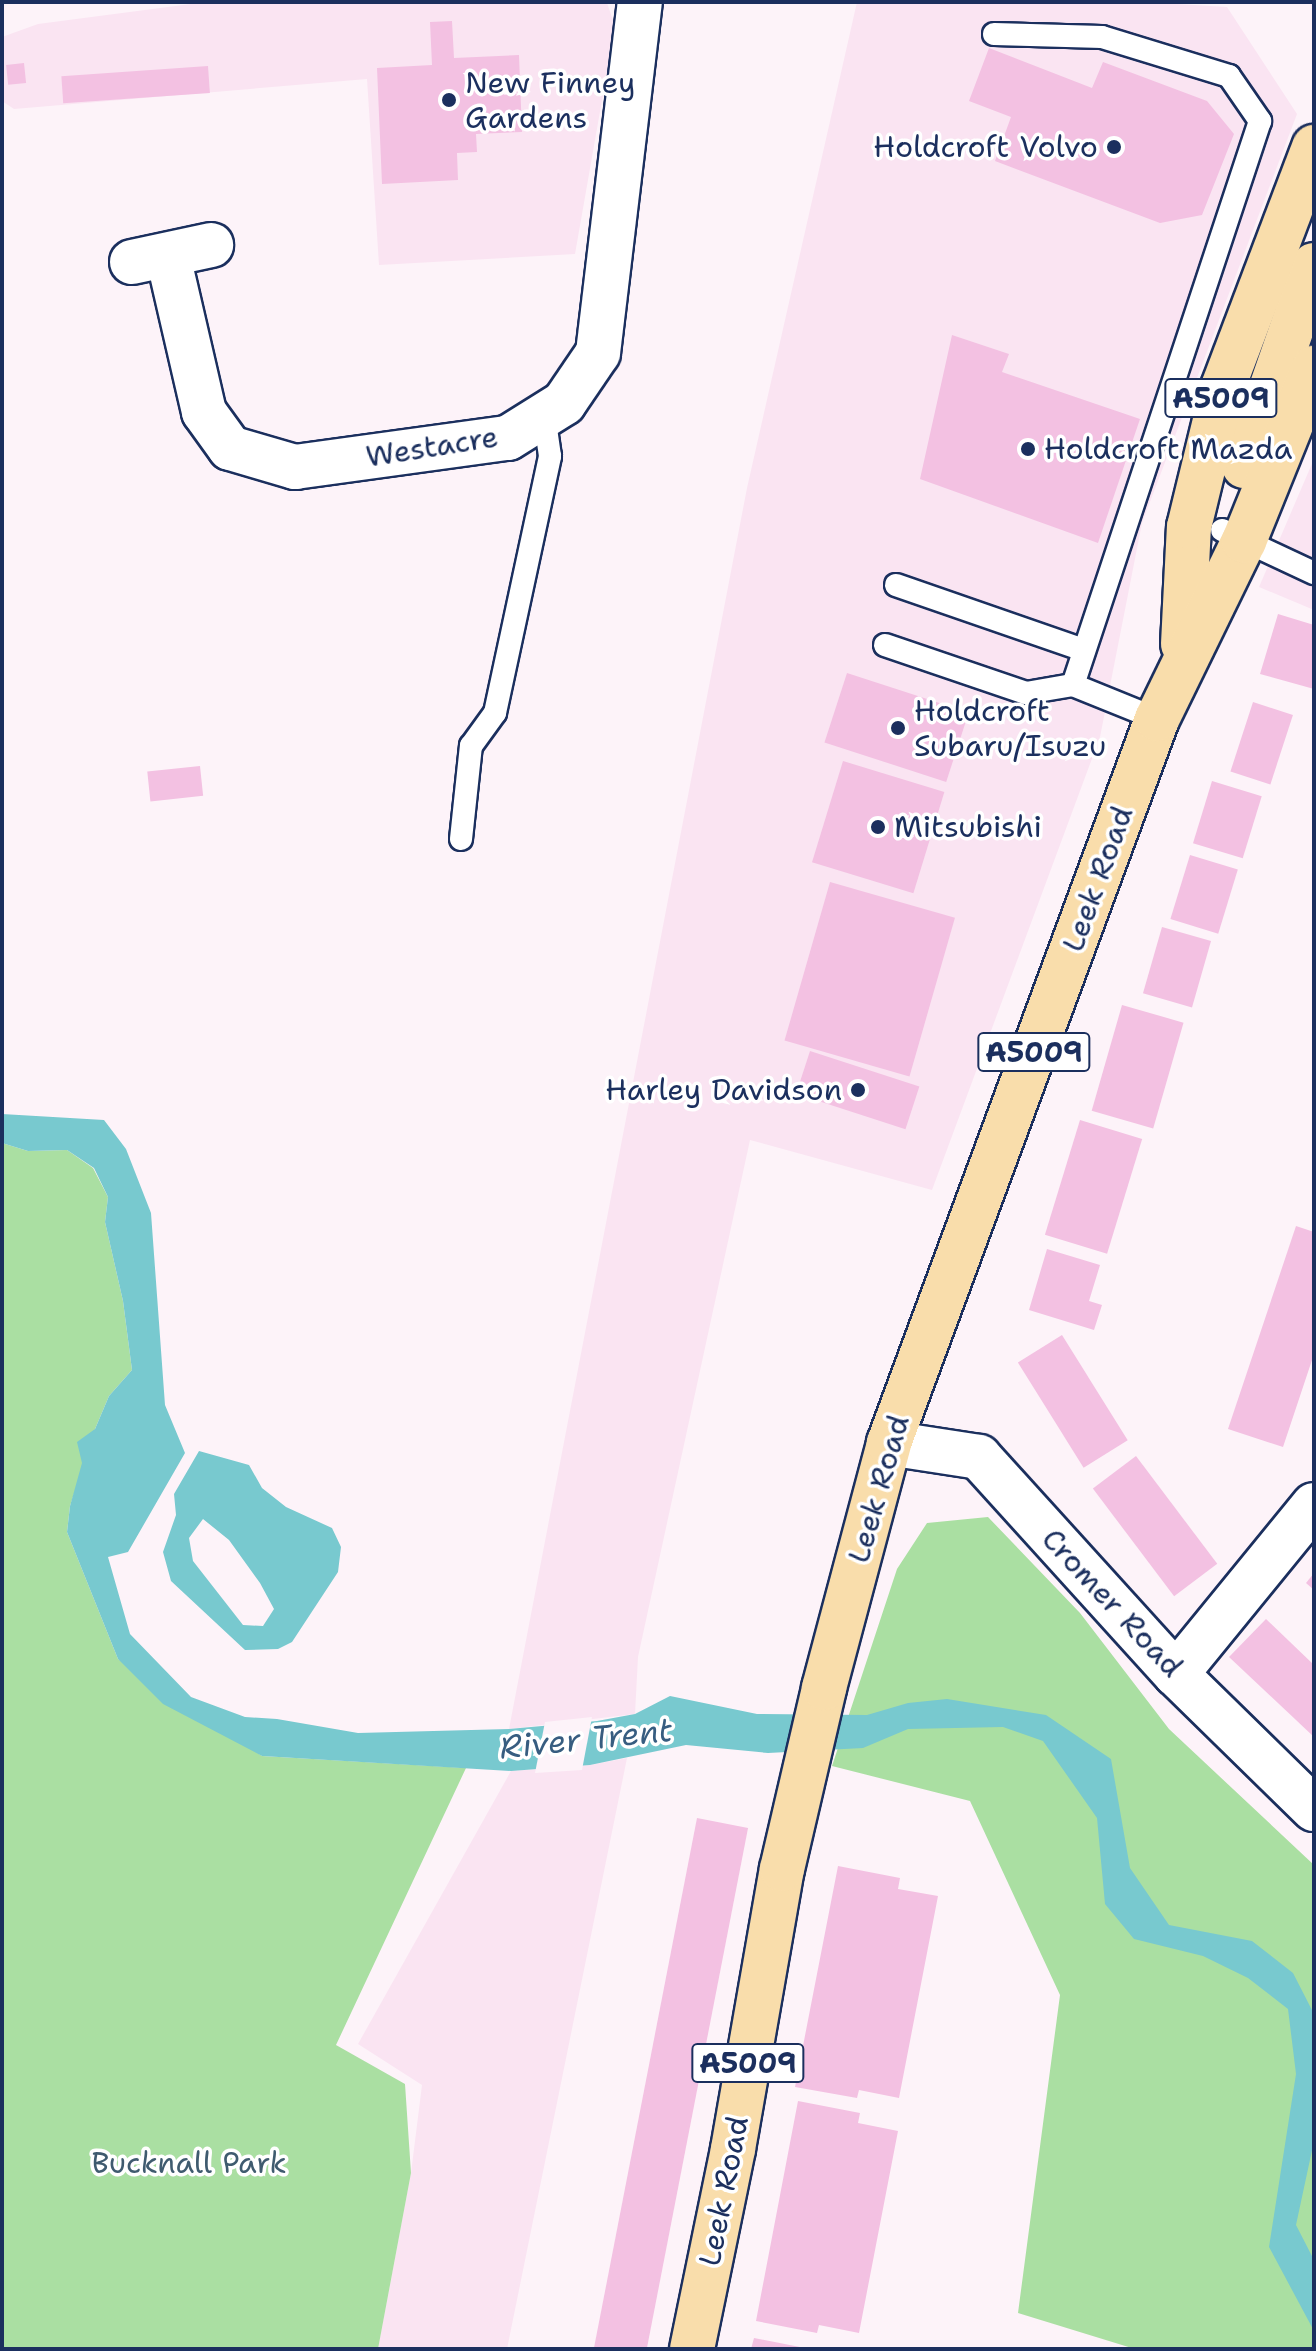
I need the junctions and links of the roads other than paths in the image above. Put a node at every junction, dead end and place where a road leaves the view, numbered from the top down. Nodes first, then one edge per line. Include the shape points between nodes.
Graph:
1 (640, 2) edge
2 (994, 34) dead end
3 (1314, 147) edge
4 (211, 245) dead end
5 (1314, 265) edge
6 (1314, 368) edge
7 (544, 415) junction
8 (1233, 536) junction
9 (1314, 573) edge
10 (896, 585) dead end
11 (885, 645) dead end
12 (1084, 650) junction
13 (1181, 662) junction
14 (1073, 685) junction
15 (1157, 719) junction
16 (461, 839) dead end
17 (889, 1443) junction
18 (1314, 1505) edge
19 (1176, 1674) junction
20 (1314, 1809) edge
21 (692, 2349) edge

1 - 7 street, Westacre via 598,353 564,403
2 - 12 lane via 1102,37 1229,76 1260,121
3 - 13 main road, Leek Road / A5009 via 1223,387 1189,527
4 - 7 street, Westacre via 150,259 204,412 230,448 295,467 508,438
5 - 8 main road, A5009
6 - 8 main road, Leek Road / A5009
7 - 16 lane via 550,456 495,713 471,746
8 - 9 lane
8 - 13 main road, Leek Road / A5009
10 - 12 lane
11 - 14 lane via 1026,693
12 - 14 lane
13 - 15 main road, Leek Road / A5009
14 - 15 lane
15 - 17 main road, Leek Road / A5009
17 - 19 street, Cromer Road via 979,1457
17 - 21 main road, Leek Road / A5009 via 782,1869
18 - 19 street
19 - 20 street, Cromer Road

